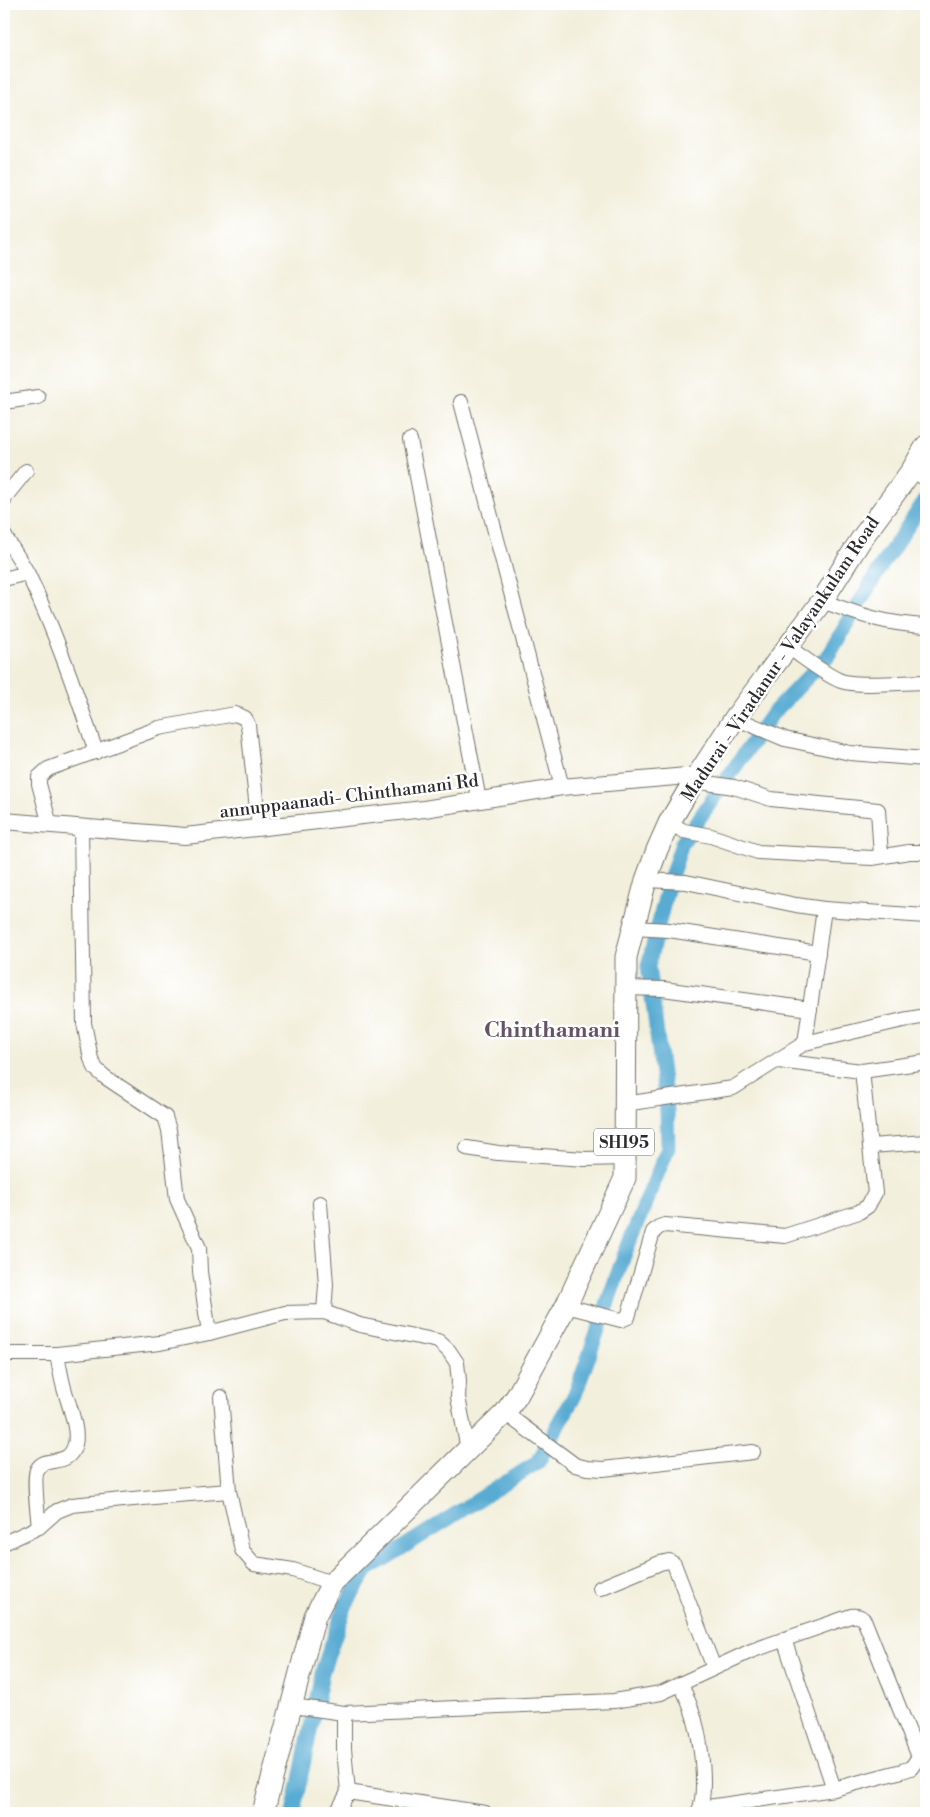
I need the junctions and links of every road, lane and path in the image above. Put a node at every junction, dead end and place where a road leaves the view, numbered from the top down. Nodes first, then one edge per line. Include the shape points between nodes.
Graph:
1 (38, 397) dead end
2 (4, 402) edge
3 (461, 402) dead end
4 (410, 440) dead end
5 (926, 446) edge
6 (26, 471) dead end
7 (919, 474) edge
8 (4, 501) edge
9 (4, 535) edge
10 (27, 573) junction
11 (4, 579) edge
12 (822, 601) junction
13 (926, 626) edge
14 (788, 647) junction
15 (926, 682) edge
16 (741, 721) junction
17 (96, 752) junction
18 (926, 759) edge
19 (701, 779) junction
20 (562, 787) junction
21 (479, 800) junction
22 (4, 821) edge
23 (50, 825) junction
24 (81, 827) junction
25 (677, 827) junction
26 (259, 828) junction
27 (926, 852) edge
28 (881, 856) junction
29 (654, 879) junction
30 (824, 909) junction
31 (926, 916) edge
32 (642, 928) junction
33 (818, 952) junction
34 (634, 988) junction
35 (810, 1009) junction
36 (926, 1016) edge
37 (806, 1043) junction
38 (778, 1061) junction
39 (926, 1062) edge
40 (862, 1071) junction
41 (624, 1104) junction
42 (926, 1142) edge
43 (870, 1146) junction
44 (467, 1148) dead end
45 (624, 1158) junction
46 (320, 1203) dead end
47 (566, 1306) junction
48 (324, 1312) junction
49 (209, 1334) junction
50 (4, 1354) edge
51 (57, 1354) junction
52 (221, 1397) dead end
53 (512, 1419) junction
54 (468, 1450) junction
55 (753, 1452) dead end
56 (229, 1491) junction
57 (39, 1527) junction
58 (4, 1544) edge
59 (332, 1583) junction
60 (600, 1588) dead end
61 (784, 1639) junction
62 (714, 1668) junction
63 (681, 1684) junction
64 (301, 1706) junction
65 (344, 1713) junction
66 (923, 1754) edge
67 (834, 1789) junction
68 (348, 1792) junction
69 (699, 1811) edge
70 (263, 1813) edge
71 (337, 1813) edge
72 (485, 1813) edge

1 - 2 street
3 - 20 street
4 - 21 street
5 - 7 main road, Madurai - Viradanur - Valayankulam Road / SH195
6 - 8 street
7 - 12 main road, Madurai - Viradanur - Valayankulam Road / SH195 via 862,538
9 - 10 street
10 - 11 street
10 - 17 street via 61,654
12 - 13 street via 869,618 899,625
12 - 14 main road, Madurai - Viradanur - Valayankulam Road / SH195
14 - 15 street via 842,681
14 - 16 main road, Madurai - Viradanur - Valayankulam Road / SH195
16 - 18 street via 785,739 850,753
16 - 19 main road, Madurai - Viradanur - Valayankulam Road / SH195
17 - 23 street via 48,769 39,777
17 - 26 street via 159,728 235,714 245,718
19 - 20 street, annuppaanadi- Chinthamani Rd
19 - 25 main road, Madurai - Viradanur - Valayankulam Road / SH195
19 - 28 street via 771,799 878,810
20 - 21 street, annuppaanadi- Chinthamani Rd
21 - 26 street, annuppaanadi- Chinthamani Rd
22 - 23 street, annuppaanadi- Chinthamani Rd
23 - 24 street, annuppaanadi- Chinthamani Rd
24 - 26 street, annuppaanadi- Chinthamani Rd via 185,836
24 - 49 street via 84,1023 91,1059 105,1077 165,1117 177,1198 199,1248
25 - 28 street via 758,852
25 - 29 main road, Madurai - Viradanur - Valayankulam Road / SH195 via 657,850
27 - 28 street
29 - 30 street via 686,882
29 - 32 main road, Madurai - Viradanur - Valayankulam Road / SH195
30 - 31 street
30 - 33 street
32 - 33 street
32 - 34 main road, Madurai - Viradanur - Valayankulam Road / SH195 via 626,957
33 - 35 street
34 - 35 street
34 - 41 main road, Madurai - Viradanur - Valayankulam Road / SH195
35 - 37 street
36 - 37 street
37 - 38 street
38 - 40 street
38 - 41 street via 733,1088
39 - 40 street
40 - 43 street
41 - 45 main road, Madurai - Viradanur - Valayankulam Road / SH195
42 - 43 street
43 - 47 street via 875,1193 868,1206 859,1212 785,1236 666,1225 658,1227 653,1232 628,1316 621,1320
44 - 45 street via 585,1159
45 - 47 main road, Madurai - Viradanur - Valayankulam Road / SH195 via 624,1178
46 - 48 street via 326,1285
47 - 53 main road, Madurai - Viradanur - Valayankulam Road / SH195 via 517,1396
48 - 49 street via 285,1313
48 - 54 street via 360,1325 438,1341 449,1350 457,1363 458,1396
49 - 51 street via 160,1343
50 - 51 street
51 - 57 street via 76,1442 71,1454 64,1459 44,1463 37,1470
52 - 56 street
53 - 54 main road, Madurai - Viradanur - Valayankulam Road / SH195
53 - 55 street via 575,1465 603,1470
54 - 59 main road, Madurai - Viradanur - Valayankulam Road / SH195
56 - 57 street via 72,1505 57,1511
56 - 59 street via 242,1550 254,1564 293,1570
57 - 58 street
59 - 64 main road, Madurai - Viradanur - Valayankulam Road / SH195 via 315,1616 305,1648
60 - 62 street via 660,1563 669,1561 674,1564
61 - 62 street
61 - 66 street via 851,1616 863,1618
61 - 67 street
62 - 63 street
63 - 65 street via 661,1693 614,1701
63 - 69 street via 695,1721 703,1774
64 - 65 street
64 - 70 main road, Madurai - Viradanur - Valayankulam Road / SH195
65 - 68 street
66 - 67 street via 911,1768
67 - 69 street
68 - 71 street
68 - 72 street

